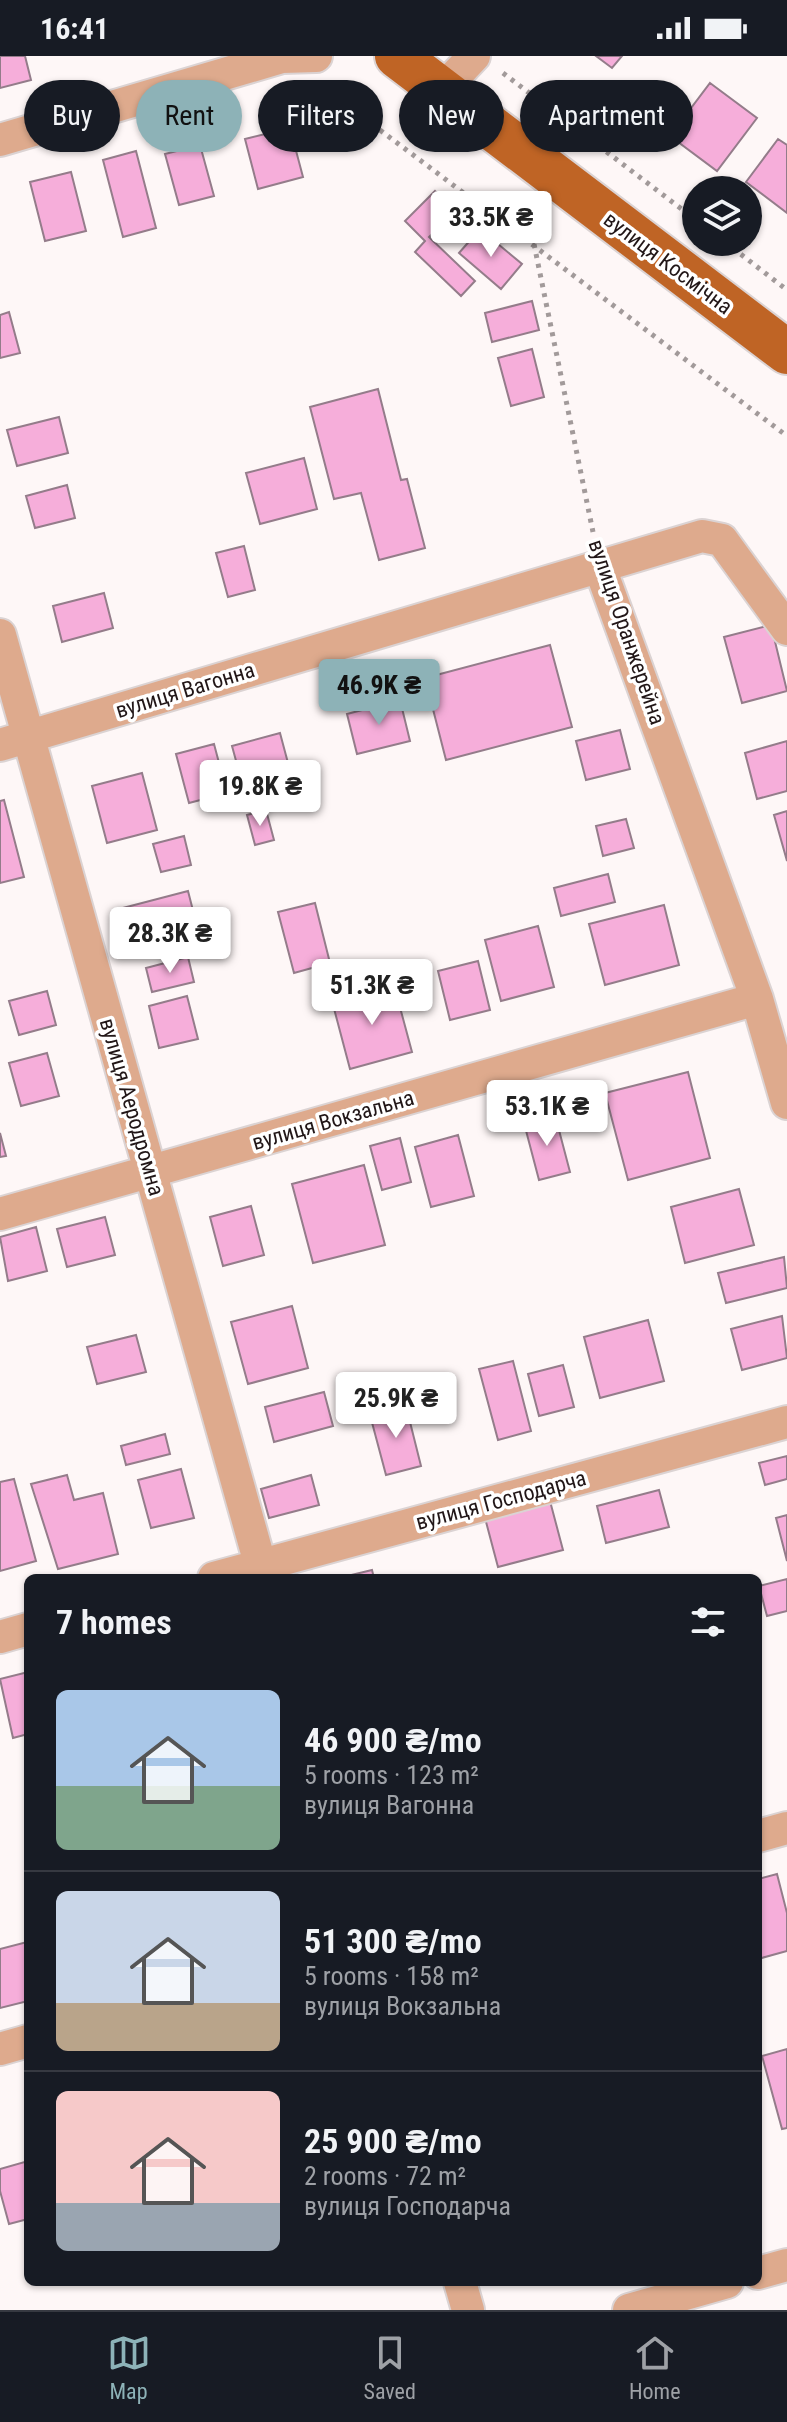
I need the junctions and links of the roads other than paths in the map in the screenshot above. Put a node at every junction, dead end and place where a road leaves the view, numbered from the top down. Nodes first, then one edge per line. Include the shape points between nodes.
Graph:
1 (316, 56) edge
2 (397, 56) edge
3 (282, 57) edge
4 (484, 61) edge
5 (426, 80) edge
6 (457, 80) edge
7 (0, 140) edge
8 (504, 140) edge
9 (787, 352) edge
10 (599, 565) junction
11 (787, 629) edge
12 (0, 635) edge
13 (14, 741) edge
14 (757, 999) junction
15 (787, 1103) edge
16 (150, 1172) junction
17 (0, 1214) edge
18 (787, 1422) edge
19 (262, 1572) edge
20 (24, 1630) edge
21 (0, 1637) edge
22 (787, 1828) edge
23 (762, 1835) edge
24 (24, 2042) edge
25 (0, 2049) edge
26 (787, 2265) edge
27 (762, 2272) edge
28 (461, 2286) edge
29 (713, 2286) edge
30 (468, 2310) edge
31 (629, 2310) edge

1 - 3 street
2 - 5 main road, вулиця Космічна
3 - 7 street
4 - 6 street
8 - 9 main road, вулиця Космічна
10 - 11 street, вулиця Вагонна via 702,536 722,540
10 - 13 street, вулиця Вагонна
10 - 14 street, вулиця Оранжерейна
12 - 13 street, вулиця Аеродромна
13 - 16 street, вулиця Аеродромна
14 - 15 street, вулиця Оранжерейна
14 - 16 street, вулиця Вокзальна
16 - 17 street, вулиця Вокзальна
16 - 19 street, вулиця Аеродромна
18 - 19 street, вулиця Господарча
20 - 21 street
22 - 23 street
24 - 25 street
26 - 27 street
28 - 30 street
29 - 31 street

